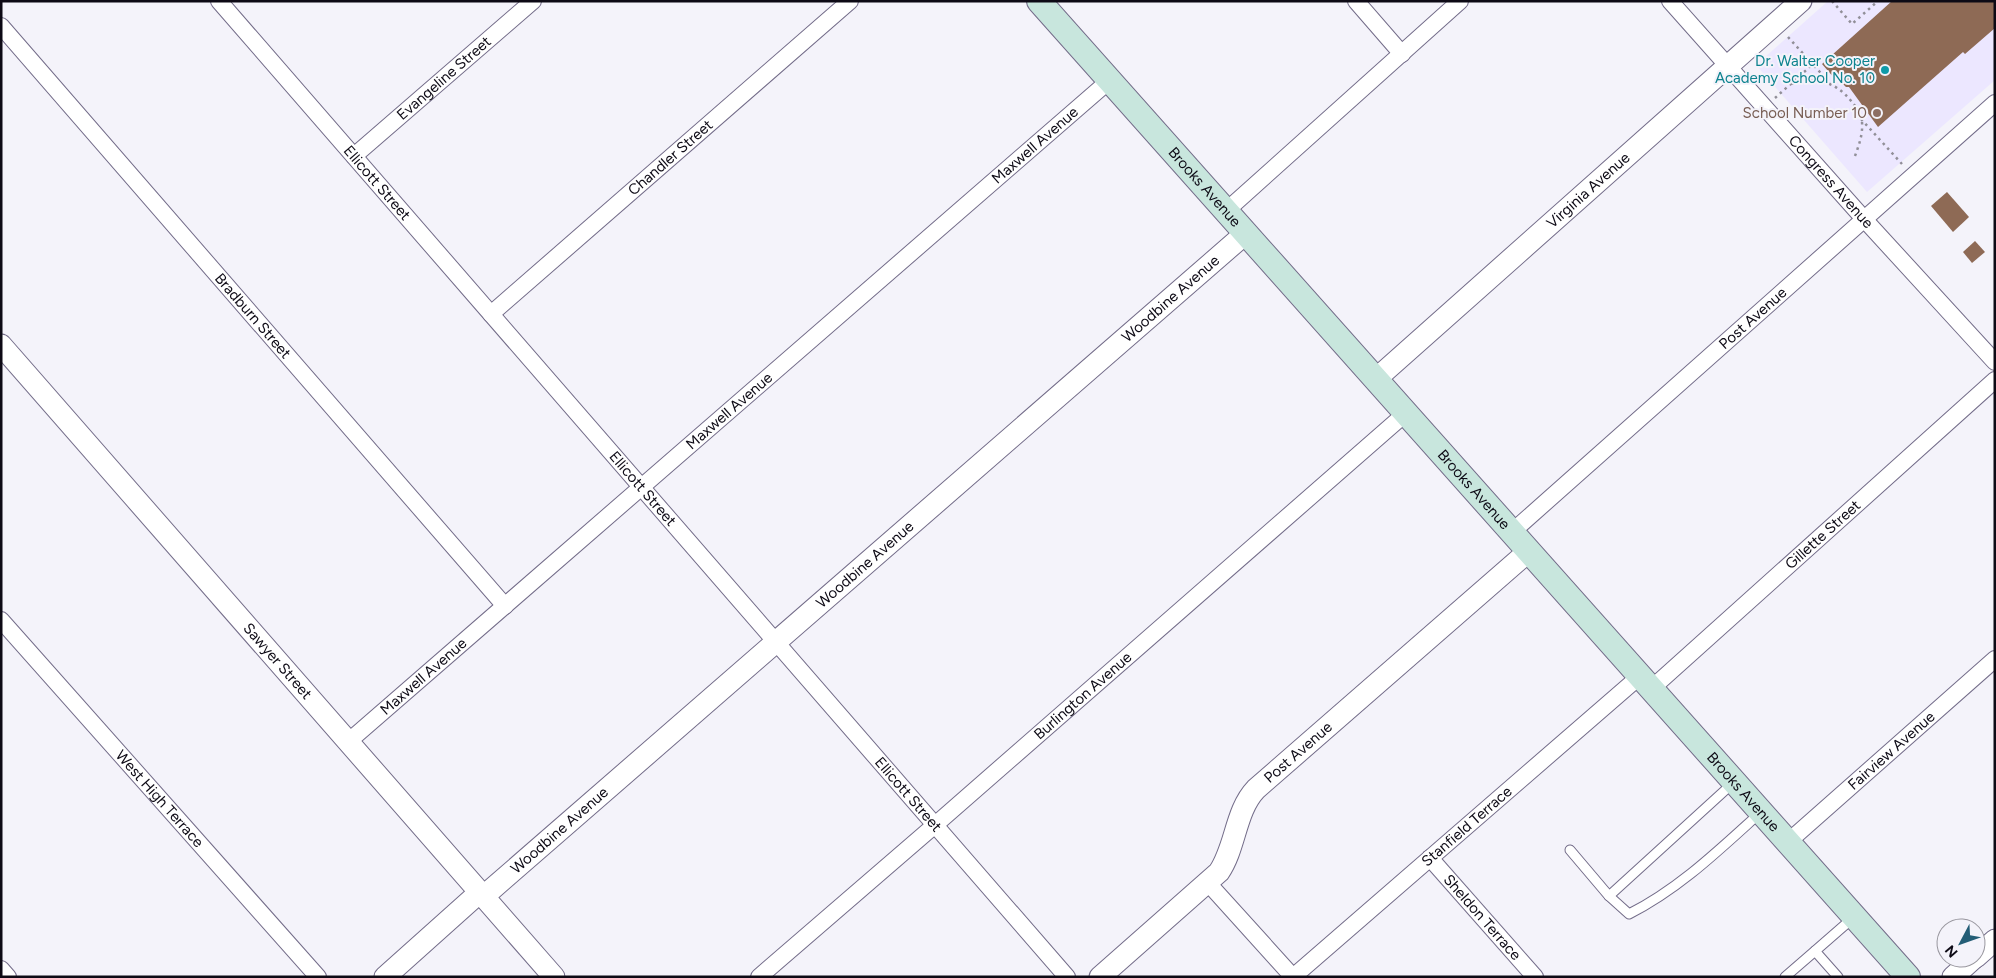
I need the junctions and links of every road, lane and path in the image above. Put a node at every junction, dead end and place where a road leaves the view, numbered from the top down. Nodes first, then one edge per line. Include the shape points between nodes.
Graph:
1 (220, 1) edge
2 (533, 1) edge
3 (850, 1) edge
4 (1039, 1) edge
5 (1356, 1) edge
6 (1460, 1) edge
7 (1670, 1) edge
8 (1801, 1) edge
9 (1832, 1) edge
10 (1878, 1) edge
11 (1, 26) edge
12 (1787, 36) dead end
13 (1402, 54) junction
14 (1813, 64) junction
15 (1728, 66) junction
16 (1110, 80) junction
17 (1830, 83) junction
18 (1791, 84) junction
19 (1773, 100) dead end
20 (1995, 103) edge
21 (1860, 118) junction
22 (354, 156) junction
23 (1855, 156) dead end
24 (1902, 164) dead end
25 (1226, 211) junction
26 (1864, 219) junction
27 (1246, 234) junction
28 (491, 314) junction
29 (1, 345) edge
30 (1995, 362) edge
31 (1376, 379) junction
32 (1995, 380) edge
33 (1406, 413) junction
34 (642, 487) junction
35 (1512, 532) junction
36 (1529, 551) junction
37 (505, 606) junction
38 (1, 620) edge
39 (776, 642) junction
40 (1995, 660) edge
41 (1645, 682) junction
42 (348, 742) junction
43 (1734, 782) junction
44 (1761, 812) junction
45 (935, 825) junction
46 (1788, 842) junction
47 (1570, 850) dead end
48 (1430, 858) junction
49 (1208, 883) junction
50 (482, 894) junction
51 (1609, 896) junction
52 (1854, 917) junction
53 (1815, 951) junction
54 (1963, 968) edge
55 (1, 969) edge
56 (8, 977) edge
57 (318, 977) edge
58 (384, 977) edge
59 (554, 977) edge
60 (759, 977) edge
61 (1068, 977) edge
62 (1100, 977) edge
63 (1293, 977) edge
64 (1535, 977) edge
65 (1784, 977) edge
66 (1838, 977) edge
67 (1908, 977) edge
68 (1953, 977) edge

1 - 22 street, Ellicott Street
2 - 22 street, Evangeline Street
3 - 28 street, Chandler Street
4 - 16 main road, Brooks Avenue
5 - 13 street
6 - 13 street
7 - 15 street, Congress Avenue
8 - 15 street, Virginia Avenue
9 - 10 path via 1852,24
11 - 37 street, Bradburn Street
12 - 14 path
13 - 25 street
14 - 17 path
14 - 18 path
15 - 26 street, Congress Avenue
15 - 31 street, Virginia Avenue
16 - 25 main road, Brooks Avenue
16 - 34 street, Maxwell Avenue
17 - 18 path via 1806,80
17 - 21 path via 1840,88 1856,106
18 - 19 path
20 - 26 street, Post Avenue
21 - 23 path via 1861,134
21 - 24 path
22 - 28 street, Ellicott Street
25 - 27 main road, Brooks Avenue
26 - 30 street, Congress Avenue
26 - 35 street, Post Avenue
27 - 31 main road, Brooks Avenue
27 - 39 street, Woodbine Avenue
28 - 34 street, Ellicott Street
29 - 42 street, Sawyer Street
31 - 33 main road, Brooks Avenue
32 - 41 street, Gillette Street
33 - 35 main road, Brooks Avenue
33 - 45 street, Burlington Avenue
34 - 37 street, Maxwell Avenue
34 - 39 street, Ellicott Street
35 - 36 main road, Brooks Avenue
36 - 41 main road, Brooks Avenue
36 - 49 street, Post Avenue via 1256,789 1245,804 1226,861
37 - 42 street, Maxwell Avenue
38 - 57 street, West High Terrace
39 - 45 street, Ellicott Street
39 - 50 street, Woodbine Avenue
40 - 46 street, Fairview Avenue
41 - 43 main road, Brooks Avenue
41 - 48 street, Stanfield Terrace
42 - 50 street, Sawyer Street
43 - 44 main road, Brooks Avenue
43 - 51 lane
44 - 46 main road, Brooks Avenue
44 - 51 lane via 1655,901 1629,914
45 - 60 street, Burlington Avenue
45 - 61 street, Ellicott Street
46 - 52 main road, Brooks Avenue
47 - 51 lane
48 - 63 street, Stanfield Terrace
48 - 64 street, Sheldon Terrace
49 - 62 street, Post Avenue
49 - 63 street
50 - 58 street, Woodbine Avenue
50 - 59 street, Sawyer Street
52 - 53 lane
52 - 67 main road, Brooks Avenue
53 - 65 lane
53 - 66 lane
54 - 68 street
55 - 56 street

